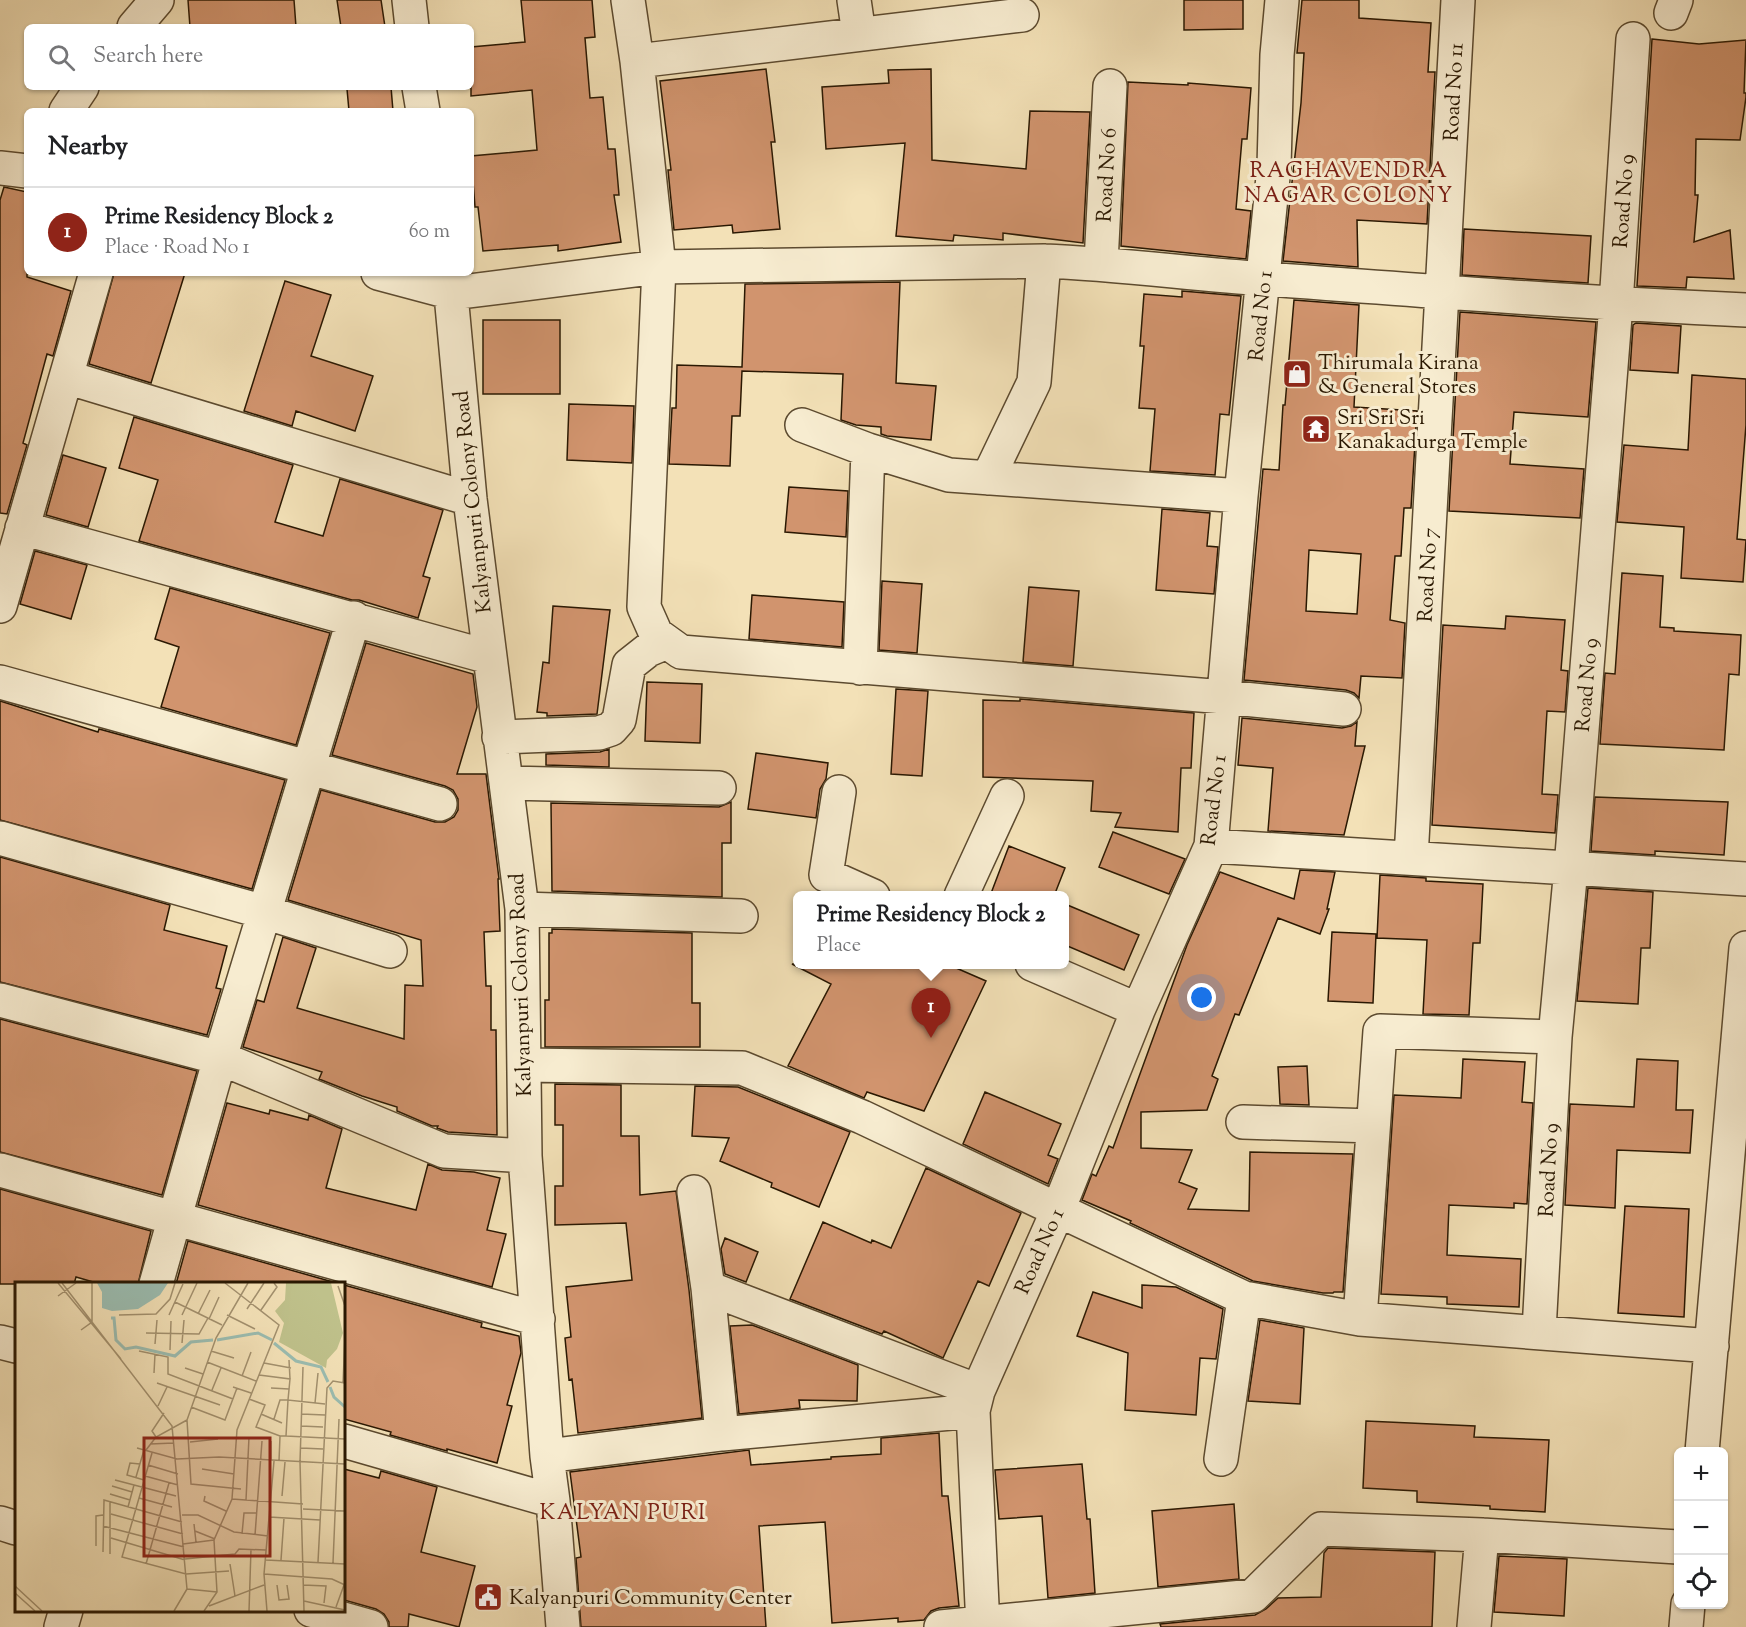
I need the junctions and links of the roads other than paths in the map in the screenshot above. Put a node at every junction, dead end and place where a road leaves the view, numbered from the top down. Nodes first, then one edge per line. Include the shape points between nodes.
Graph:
1 (157, 0) edge
2 (409, 0) edge
3 (628, 0) edge
4 (854, 0) edge
5 (1282, 0) edge
6 (1458, 0) edge
7 (1022, 15) dead end
8 (137, 24) edge
9 (412, 24) edge
10 (859, 34) junction
11 (1633, 39) dead end
12 (637, 61) junction
13 (1110, 86) dead end
14 (80, 90) edge
15 (420, 90) edge
16 (68, 108) edge
17 (422, 108) edge
18 (0, 168) edge
19 (24, 171) edge
20 (1044, 261) junction
21 (1101, 263) junction
22 (659, 267) junction
23 (95, 276) edge
24 (400, 276) edge
25 (1264, 279) junction
26 (451, 283) edge
27 (1442, 291) junction
28 (1616, 304) junction
29 (1746, 310) edge
30 (66, 377) junction
31 (802, 425) dead end
32 (868, 450) junction
33 (988, 478) junction
34 (1240, 496) junction
35 (470, 499) junction
36 (22, 528) junction
37 (2, 588) edge
38 (354, 618) junction
39 (667, 642) junction
40 (489, 657) junction
41 (860, 668) junction
42 (0, 682) edge
43 (1224, 697) junction
44 (1344, 709) dead end
45 (500, 737) junction
46 (309, 768) junction
47 (506, 783) junction
48 (719, 788) dead end
49 (839, 792) dead end
50 (1007, 795) dead end
51 (440, 804) dead end
52 (0, 838) edge
53 (1211, 846) junction
54 (1411, 858) junction
55 (1571, 868) junction
56 (1746, 879) edge
57 (862, 891) edge
58 (963, 891) edge
59 (522, 909) junction
60 (264, 912) junction
61 (741, 916) dead end
62 (1746, 948) edge
63 (390, 951) dead end
64 (1044, 969) edge
65 (0, 1000) edge
66 (1138, 1010) junction
67 (1555, 1037) junction
68 (220, 1058) junction
69 (524, 1065) junction
70 (1740, 1088) edge
71 (1242, 1122) dead end
72 (1373, 1126) junction
73 (525, 1156) junction
74 (0, 1170) edge
75 (694, 1192) dead end
76 (1058, 1210) junction
77 (175, 1219) junction
78 (157, 1282) edge
79 (708, 1288) junction
80 (1244, 1298) junction
81 (1360, 1318) junction
82 (538, 1319) junction
83 (1539, 1331) junction
84 (0, 1342) edge
85 (15, 1346) edge
86 (1712, 1346) junction
87 (975, 1401) junction
88 (722, 1434) junction
89 (345, 1441) edge
90 (1702, 1447) edge
91 (547, 1456) junction
92 (1221, 1459) dead end
93 (553, 1501) junction
94 (0, 1523) edge
95 (15, 1528) edge
96 (1482, 1535) junction
97 (1674, 1546) edge
98 (1688, 1609) edge
99 (66, 1612) edge
100 (315, 1612) edge
101 (982, 1625) edge
102 (61, 1627) edge
103 (371, 1627) edge
104 (563, 1627) edge
105 (941, 1627) edge
106 (1474, 1627) edge
107 (1686, 1627) edge

1 - 8 street
2 - 9 street
3 - 12 street
4 - 10 street
5 - 25 street, Road No 1
6 - 27 street, Road No 11
7 - 10 street
10 - 12 street
11 - 28 street, Road No 9
12 - 22 street
13 - 21 street, Road No 6
14 - 16 street
15 - 17 street
18 - 19 street
20 - 21 street
20 - 22 street
20 - 33 street via 1035,382
21 - 25 street
22 - 26 street
22 - 39 street via 644,607 656,634
23 - 30 street
24 - 26 street
25 - 27 street
25 - 34 street, Road No 1
26 - 35 street, Kalyanpuri Colony Road
27 - 28 street
27 - 54 street, Road No 7
28 - 29 street
28 - 55 street, Road No 9
30 - 35 street
30 - 36 street
31 - 32 street
32 - 33 street via 949,475
32 - 41 street
33 - 34 street
34 - 43 street, Road No 1
35 - 40 street, Kalyanpuri Colony Road
36 - 37 street
36 - 38 street
38 - 40 street
38 - 46 street
39 - 41 street via 681,652
39 - 45 street via 629,665 620,720 611,729 599,733
40 - 45 street, Kalyanpuri Colony Road
41 - 43 street
42 - 46 street
43 - 44 street
43 - 53 street, Road No 1
45 - 47 street, Kalyanpuri Colony Road
46 - 51 street
46 - 60 street
47 - 48 street
47 - 59 street, Kalyanpuri Colony Road
49 - 57 street via 825,875
50 - 58 street
52 - 60 street
53 - 54 street
53 - 66 street, Road No 1
54 - 55 street
55 - 56 street
55 - 67 street, Road No 9
59 - 61 street
59 - 69 street, Kalyanpuri Colony Road
60 - 63 street
60 - 68 street
62 - 70 street
64 - 66 street
65 - 68 street
66 - 76 street, Road No 1
67 - 72 street via 1380,1031
67 - 83 street, Road No 9
68 - 73 street via 444,1151
68 - 77 street
69 - 73 street, Kalyanpuri Colony Road
69 - 76 street via 742,1068 862,1117
70 - 86 street
71 - 72 street
72 - 81 street
73 - 82 street, Kalyanpuri Colony Road
74 - 77 street
75 - 79 street
76 - 80 street
76 - 87 street, Road No 1
77 - 78 street
77 - 82 street
79 - 87 street
79 - 88 street
80 - 81 street
80 - 92 street
81 - 83 street
82 - 91 street, Kalyanpuri Colony Road
83 - 86 street
84 - 85 street
86 - 90 street
87 - 88 street
87 - 101 street, Road No 1
88 - 91 street
89 - 93 street
91 - 93 street, Kalyanpuri Colony Road
93 - 104 street, Kalyanpuri Colony Road
94 - 95 street
96 - 97 street
96 - 101 street via 1321,1529 1253,1596
96 - 106 street
98 - 107 street
99 - 102 street
100 - 103 street
101 - 105 street

